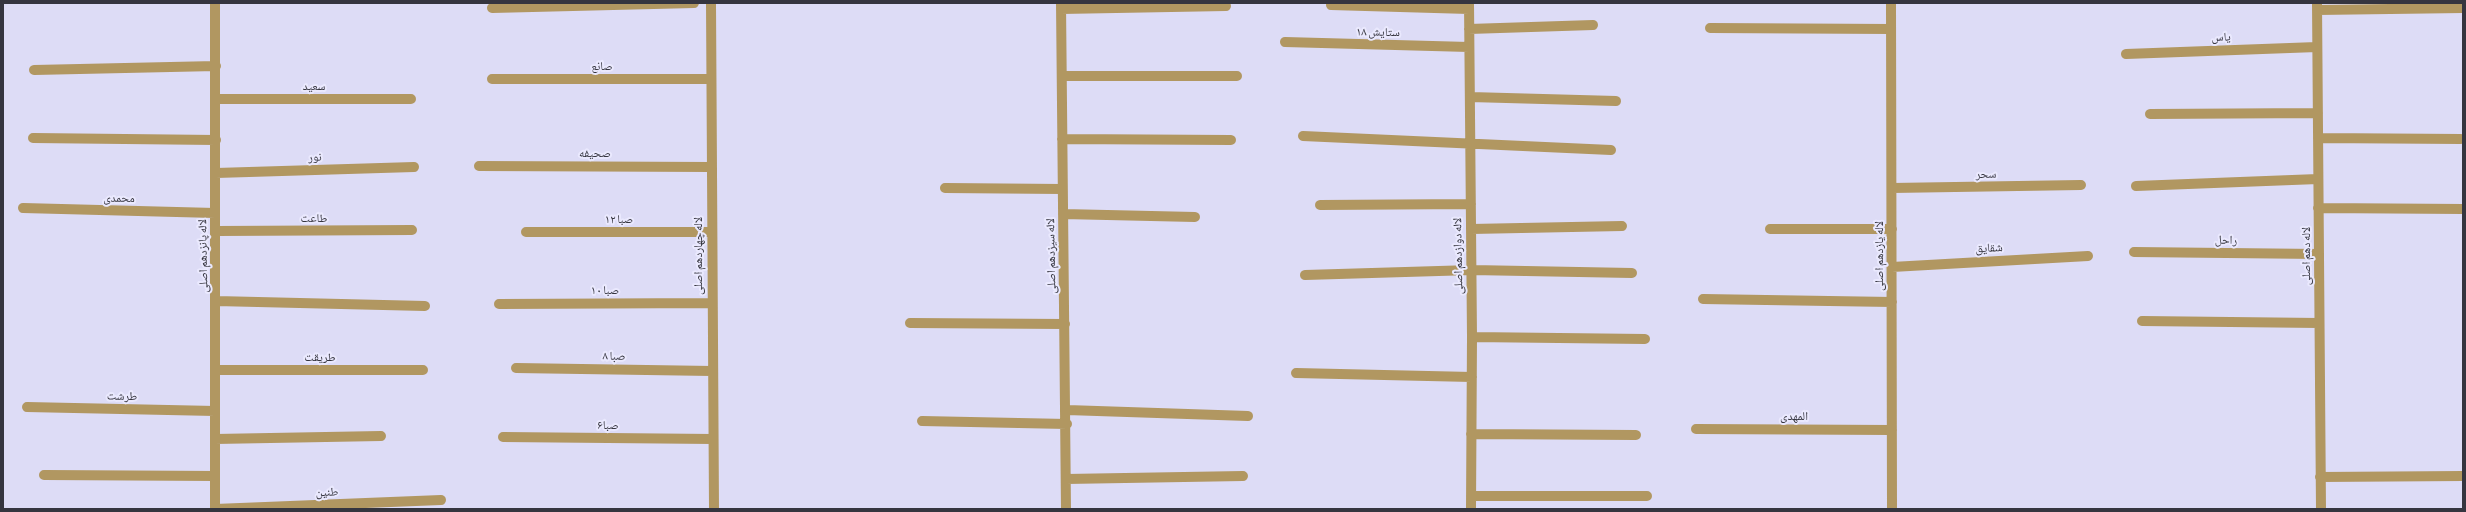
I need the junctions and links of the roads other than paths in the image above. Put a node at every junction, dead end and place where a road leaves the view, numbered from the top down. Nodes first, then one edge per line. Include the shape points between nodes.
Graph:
1 (215, 3) edge
2 (694, 3) edge
3 (711, 3) edge
4 (1891, 3) edge
5 (1330, 5) dead end
6 (1061, 6) edge
7 (1226, 6) dead end
8 (1469, 6) edge
9 (2317, 6) edge
10 (492, 8) dead end
11 (2463, 8) edge
12 (1593, 25) dead end
13 (1710, 28) dead end
14 (1470, 29) junction
15 (1891, 29) junction
16 (1285, 42) dead end
17 (1470, 47) junction
18 (2317, 47) junction
19 (2126, 54) dead end
20 (216, 66) junction
21 (34, 70) dead end
22 (1062, 76) junction
23 (1237, 76) dead end
24 (492, 79) dead end
25 (711, 79) junction
26 (1470, 97) junction
27 (411, 99) dead end
28 (216, 100) junction
29 (1616, 101) dead end
30 (2318, 113) junction
31 (2150, 114) dead end
32 (1303, 136) dead end
33 (33, 138) dead end
34 (2318, 138) junction
35 (1062, 139) junction
36 (2461, 139) dead end
37 (216, 140) junction
38 (1231, 140) dead end
39 (1470, 143) junction
40 (1611, 150) dead end
41 (479, 166) dead end
42 (711, 166) junction
43 (414, 167) dead end
44 (216, 173) junction
45 (2318, 179) junction
46 (2081, 186) dead end
47 (2136, 186) dead end
48 (945, 188) dead end
49 (1892, 188) junction
50 (1062, 189) junction
51 (1471, 204) junction
52 (1320, 205) dead end
53 (23, 208) dead end
54 (2318, 208) junction
55 (2463, 209) edge
56 (215, 213) junction
57 (1063, 214) junction
58 (1195, 217) dead end
59 (1622, 226) dead end
60 (1471, 229) junction
61 (1770, 229) dead end
62 (1892, 229) junction
63 (412, 230) dead end
64 (217, 231) junction
65 (526, 232) dead end
66 (711, 232) junction
67 (2134, 252) dead end
68 (2319, 254) junction
69 (2088, 256) dead end
70 (1892, 267) junction
71 (1472, 270) junction
72 (1632, 273) dead end
73 (1305, 275) dead end
74 (1703, 299) dead end
75 (216, 301) junction
76 (1892, 302) junction
77 (712, 303) junction
78 (499, 304) dead end
79 (425, 306) dead end
80 (2142, 321) dead end
81 (910, 323) dead end
82 (2319, 323) junction
83 (1065, 324) junction
84 (1472, 337) junction
85 (1645, 339) dead end
86 (516, 368) dead end
87 (216, 370) junction
88 (423, 370) dead end
89 (712, 370) junction
90 (1296, 372) dead end
91 (1472, 377) junction
92 (27, 406) dead end
93 (1066, 410) junction
94 (215, 411) junction
95 (1248, 416) dead end
96 (922, 421) dead end
97 (1067, 424) junction
98 (1696, 429) dead end
99 (1892, 430) junction
100 (1471, 434) junction
101 (1636, 435) dead end
102 (381, 436) dead end
103 (503, 437) dead end
104 (215, 439) junction
105 (713, 439) junction
106 (44, 476) dead end
107 (215, 476) junction
108 (1243, 476) dead end
109 (2463, 476) edge
110 (2320, 477) junction
111 (1066, 479) junction
112 (1471, 496) junction
113 (1647, 496) dead end
114 (441, 500) dead end
115 (215, 509) edge
116 (714, 509) edge
117 (1066, 509) edge
118 (1471, 509) edge
119 (1892, 509) edge
120 (2321, 509) edge

1 - 20 street, لاله پانزدهم اصلی
2 - 10 street
3 - 25 street, لاله چهاردهم اصلی
4 - 15 street, لاله یازدهم اصلی
5 - 8 street
6 - 7 street
6 - 22 street, لاله سیزدهم اصلی
8 - 14 street, لاله دوازدهم اصلی
9 - 11 street
9 - 18 street, لاله دهم اصلی
12 - 14 street
13 - 15 street
14 - 17 street, لاله دوازدهم اصلی
15 - 49 street, لاله یازدهم اصلی
16 - 17 street, ستایش ۱۸
17 - 26 street, لاله دوازدهم اصلی
18 - 19 street, یاس
18 - 30 street, لاله دهم اصلی
20 - 21 street
20 - 28 street, لاله پانزدهم اصلی
22 - 23 street
22 - 35 street, لاله سیزدهم اصلی
24 - 25 street, صانع
25 - 42 street, لاله چهاردهم اصلی
26 - 29 street
26 - 39 street, لاله دوازدهم اصلی
27 - 28 street, سعید
28 - 37 street, لاله پانزدهم اصلی
30 - 31 street
30 - 34 street, لاله دهم اصلی
32 - 39 street
33 - 37 street
34 - 36 street
34 - 45 street, لاله دهم اصلی
35 - 38 street
35 - 50 street, لاله سیزدهم اصلی
37 - 44 street, لاله پانزدهم اصلی
39 - 40 street
39 - 51 street, لاله دوازدهم اصلی
41 - 42 street, صحیفه
42 - 66 street, لاله چهاردهم اصلی
43 - 44 street, نور
44 - 56 street, لاله پانزدهم اصلی
45 - 47 street
45 - 54 street, لاله دهم اصلی
46 - 49 street, سحر
48 - 50 street
49 - 62 street, لاله یازدهم اصلی
50 - 57 street, لاله سیزدهم اصلی
51 - 52 street
51 - 60 street, لاله دوازدهم اصلی
53 - 56 street, محمدی
54 - 55 street
54 - 68 street, لاله دهم اصلی
56 - 64 street, لاله پانزدهم اصلی
57 - 58 street
57 - 83 street, لاله سیزدهم اصلی
59 - 60 street
60 - 71 street, لاله دوازدهم اصلی
61 - 62 street
62 - 70 street, لاله یازدهم اصلی
63 - 64 street, طاعت
64 - 75 street, لاله پانزدهم اصلی
65 - 66 street, صبا ۱۲
66 - 77 street, لاله چهاردهم اصلی
67 - 68 street, راحل
68 - 82 street, لاله دهم اصلی
69 - 70 street, شقایق
70 - 76 street, لاله یازدهم اصلی
71 - 72 street
71 - 73 street
71 - 84 street, لاله دوازدهم اصلی
74 - 76 street
75 - 79 street
75 - 87 street, لاله پانزدهم اصلی
76 - 99 street, لاله یازدهم اصلی
77 - 78 street, صبا ۱۰
77 - 89 street, لاله چهاردهم اصلی
80 - 82 street
81 - 83 street
82 - 110 street, لاله دهم اصلی
83 - 93 street, لاله سیزدهم اصلی
84 - 85 street
84 - 91 street, لاله دوازدهم اصلی
86 - 89 street, صبا ۸
87 - 88 street, طریقت
87 - 94 street, لاله پانزدهم اصلی
89 - 105 street, لاله چهاردهم اصلی
90 - 91 street
91 - 100 street, لاله دوازدهم اصلی
92 - 94 street, طرشت
93 - 95 street
93 - 97 street, لاله سیزدهم اصلی
94 - 104 street, لاله پانزدهم اصلی
96 - 97 street
97 - 111 street, لاله سیزدهم اصلی
98 - 99 street, المهدی
99 - 119 street, لاله یازدهم اصلی
100 - 101 street
100 - 112 street, لاله دوازدهم اصلی
102 - 104 street
103 - 105 street, صبا۶
104 - 107 street, لاله پانزدهم اصلی
105 - 116 street, لاله چهاردهم اصلی
106 - 107 street
107 - 115 street, لاله پانزدهم اصلی
108 - 111 street
109 - 110 street
110 - 120 street, لاله دهم اصلی
111 - 117 street, لاله سیزدهم اصلی
112 - 113 street
112 - 118 street, لاله دوازدهم اصلی
114 - 115 street, طنین

